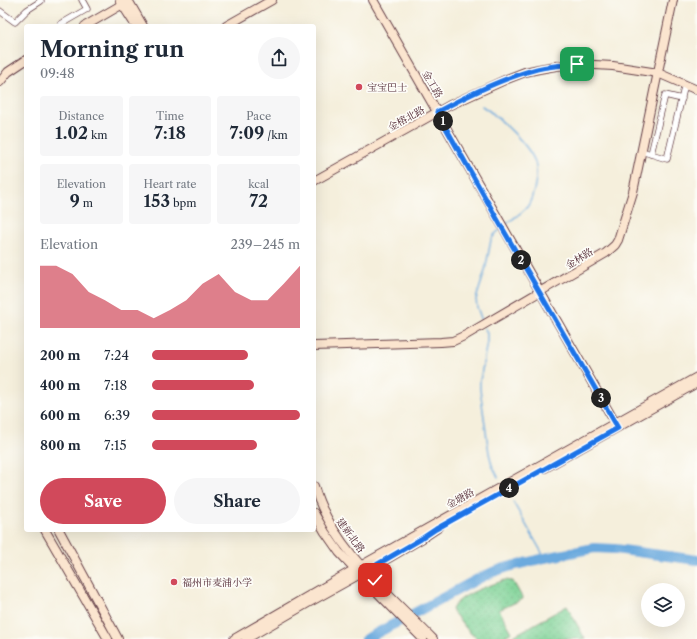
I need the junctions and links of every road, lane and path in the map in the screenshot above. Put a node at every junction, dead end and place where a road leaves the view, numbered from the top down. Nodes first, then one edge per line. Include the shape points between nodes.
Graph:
1 (40, 0) edge
2 (82, 0) edge
3 (272, 0) edge
4 (373, 0) edge
5 (673, 0) edge
6 (125, 1) edge
7 (0, 11) edge
8 (61, 24) dead end
9 (88, 24) edge
10 (135, 24) edge
11 (142, 24) edge
12 (230, 24) edge
13 (24, 61) edge
14 (658, 73) junction
15 (0, 82) edge
16 (685, 84) junction
17 (697, 90) edge
18 (682, 99) junction
19 (437, 112) junction
20 (641, 151) junction
21 (651, 154) junction
22 (316, 180) edge
23 (540, 292) junction
24 (316, 346) edge
25 (697, 377) edge
26 (697, 383) edge
27 (617, 425) junction
28 (316, 491) edge
29 (316, 516) edge
30 (46, 532) edge
31 (60, 532) edge
32 (360, 570) junction
33 (413, 624) junction
34 (108, 639) edge
35 (118, 639) edge
36 (234, 639) edge
37 (246, 639) edge
38 (423, 639) edge
39 (433, 639) edge

1 - 7 street via 15,22
2 - 8 street via 88,9
3 - 12 street
4 - 19 street, 金工路
5 - 14 street, 金林路
6 - 9 street
6 - 10 street
6 - 11 street
13 - 15 street via 8,72
14 - 16 street, 金榕北路
14 - 19 street, 金榕北路 via 590,64 548,67 507,79
14 - 20 street, 金林路
16 - 17 street, 金榕北路
16 - 18 street
18 - 21 street via 665,95
18 - 21 street via 667,159
19 - 22 street, 金榕北路
19 - 23 street, 金工路
20 - 21 street
20 - 23 street, 金林路 via 633,192 615,245
23 - 24 street, 金林路 via 475,330 448,342
23 - 27 street, 金工路
25 - 27 street, 金塘路
26 - 27 street, 金塘路
27 - 32 street, 金塘路 via 421,539
28 - 32 street, 建新北路 via 335,533
29 - 32 street, 建新北路 via 339,552
30 - 34 street
31 - 35 street
32 - 33 street, 建新北路
32 - 36 street, 金塘路
32 - 37 street, 金塘路
33 - 38 street, 建新北路
33 - 39 street, 建新北路

